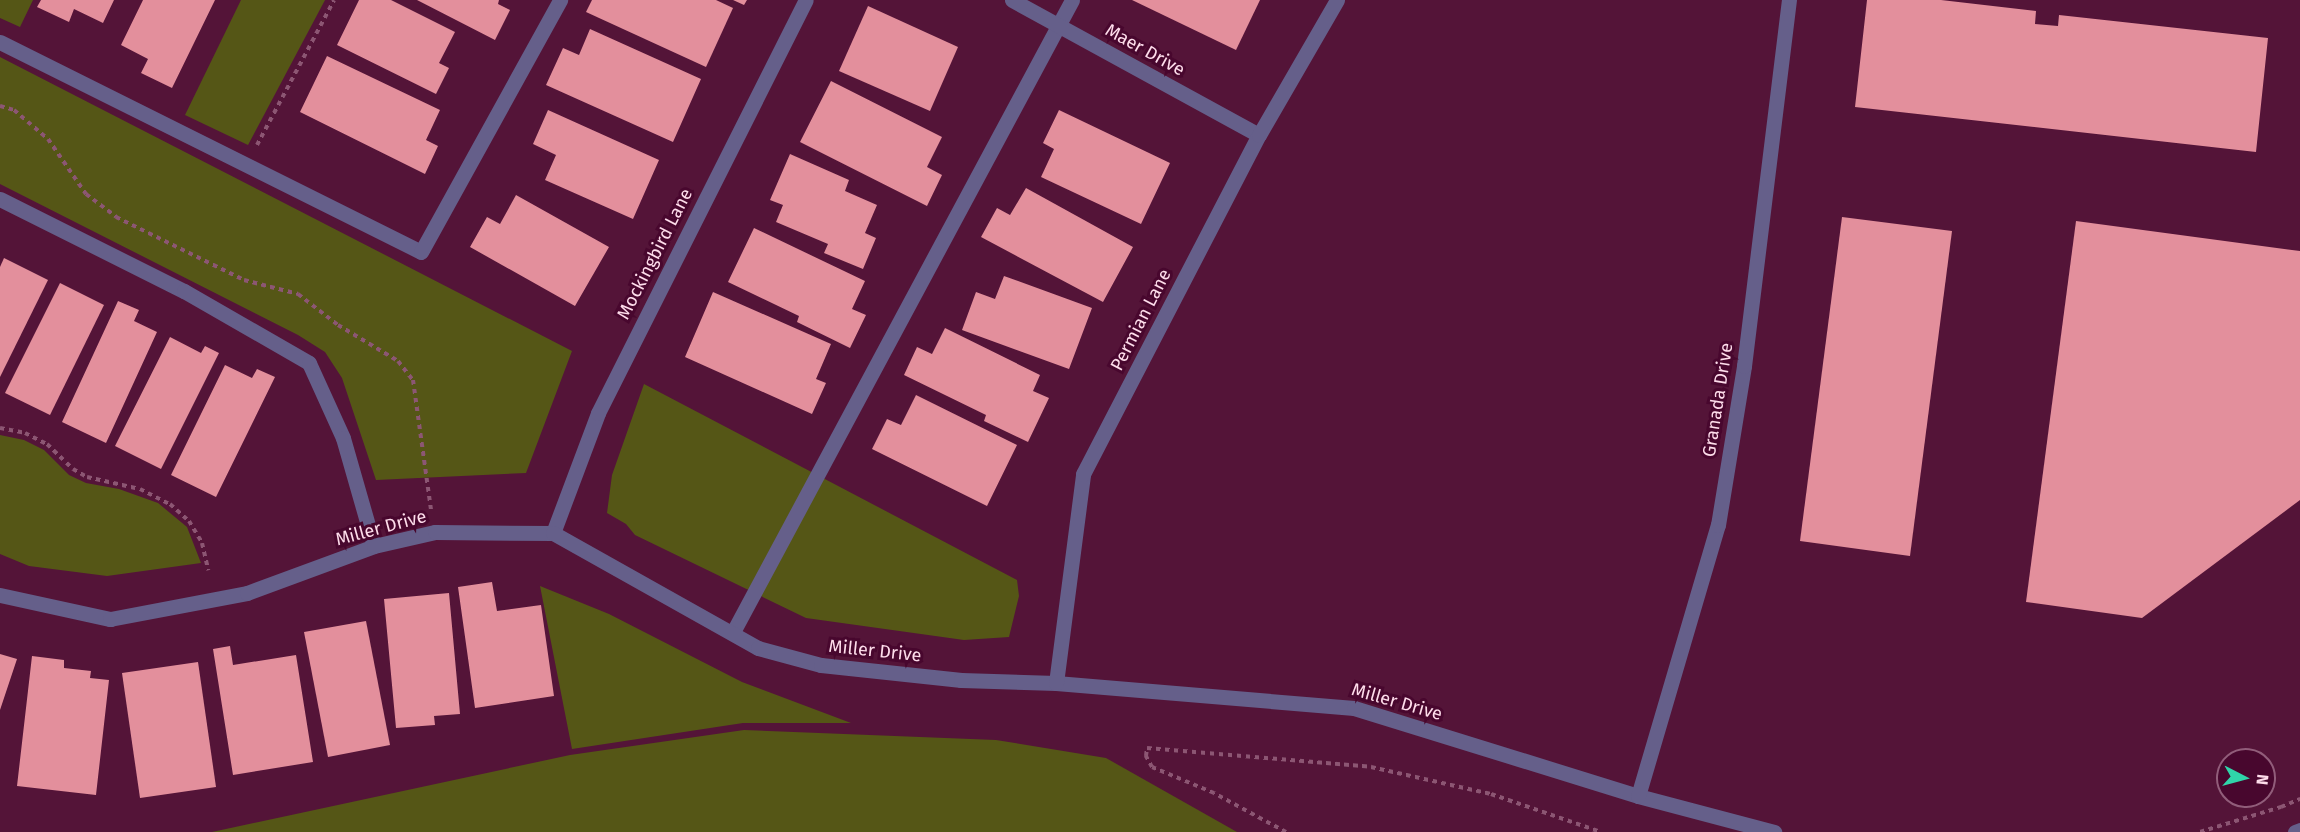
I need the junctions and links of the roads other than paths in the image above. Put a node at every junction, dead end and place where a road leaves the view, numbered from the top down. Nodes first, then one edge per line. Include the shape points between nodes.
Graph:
1 (560, 0) edge
2 (807, 0) edge
3 (1011, 0) edge
4 (1072, 0) edge
5 (1337, 0) edge
6 (1789, 0) edge
7 (1058, 25) junction
8 (0, 42) edge
9 (1259, 135) junction
10 (0, 199) edge
11 (553, 533) junction
12 (374, 546) junction
13 (0, 595) edge
14 (733, 633) junction
15 (1056, 683) junction
16 (1638, 796) junction
17 (2300, 830) edge
18 (1774, 832) edge
19 (2295, 832) edge

1 - 8 street via 421,252
2 - 11 street, Mockingbird Lane via 598,413
3 - 7 street, Maer Drive
4 - 7 street
5 - 9 street, Permian Lane
6 - 16 street, Granada Drive via 1744,366 1718,525
7 - 9 street, Maer Drive
7 - 14 street
9 - 15 street, Permian Lane via 1083,474
10 - 12 street via 184,291 309,363 343,438
11 - 12 street, Miller Drive via 435,532
11 - 14 street, Miller Drive
12 - 13 street, Miller Drive via 247,593 110,619
14 - 15 street, Miller Drive via 758,648 821,665 961,680
15 - 16 street, Miller Drive via 1354,708
16 - 18 street, Miller Drive
17 - 19 street

